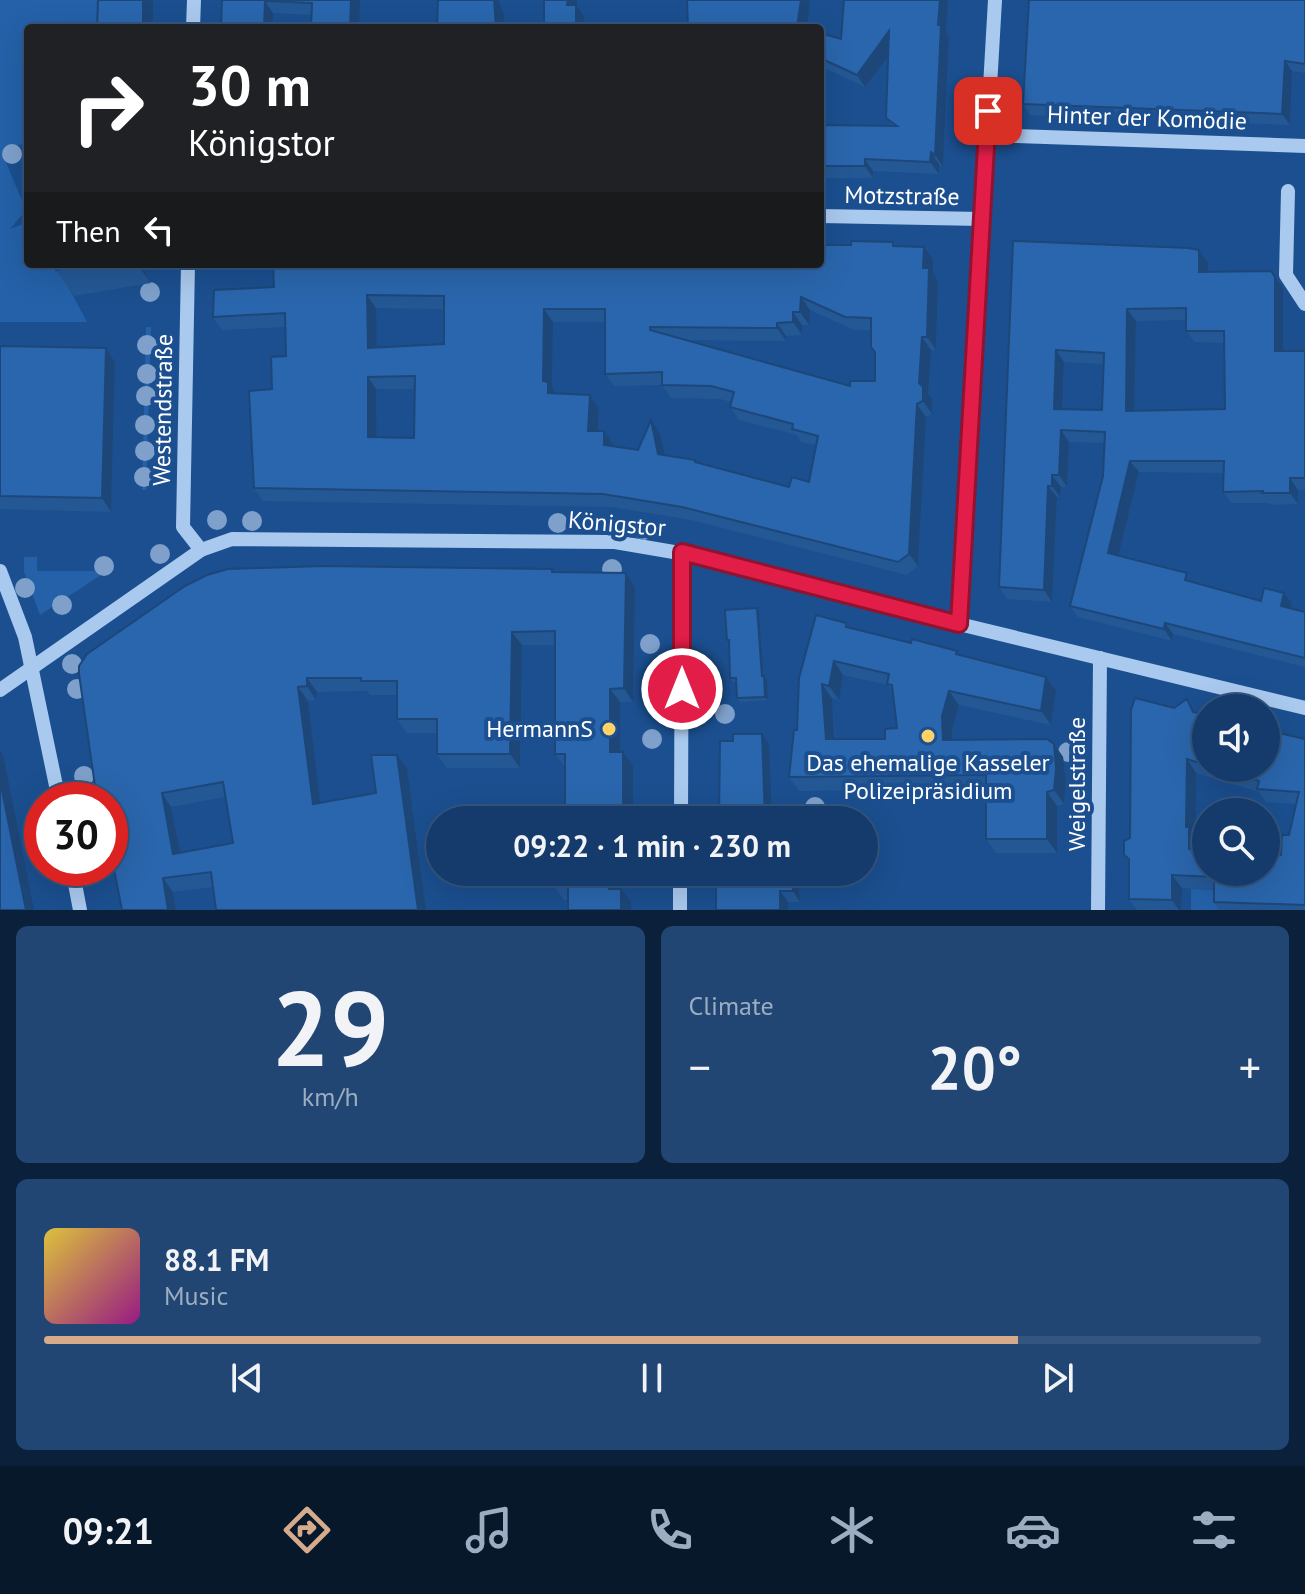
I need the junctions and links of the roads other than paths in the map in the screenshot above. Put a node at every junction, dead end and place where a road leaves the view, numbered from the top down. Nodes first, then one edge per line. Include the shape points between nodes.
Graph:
1 (194, 0) edge
2 (995, 0) edge
3 (193, 24) edge
4 (987, 135) junction
5 (1305, 146) edge
6 (1288, 191) dead end
7 (824, 216) edge
8 (982, 219) junction
9 (188, 268) edge
10 (1305, 304) edge
11 (201, 550) junction
12 (682, 552) junction
13 (0, 571) edge
14 (959, 624) junction
15 (1100, 658) junction
16 (33, 667) junction
17 (0, 690) edge
18 (1305, 708) edge
19 (55, 782) edge
20 (681, 806) edge
21 (75, 886) edge
22 (680, 886) edge
23 (80, 910) edge
24 (680, 910) edge
25 (1098, 910) edge

1 - 3 street
2 - 4 street
4 - 5 street, Hinter der Komödie
4 - 8 street
6 - 10 street via 1286,275
7 - 8 street, Motzstraße
8 - 14 street
9 - 11 street, Westendstraße via 183,527
11 - 12 street, Königstor via 232,539 603,541
11 - 16 street, Königstor
12 - 14 street, Königstor
12 - 20 street
13 - 16 street
14 - 15 street, Königstor
15 - 18 street, Königstor
15 - 25 street, Weigelstraße
16 - 17 street, Königstor
16 - 19 street
21 - 23 street
22 - 24 street

